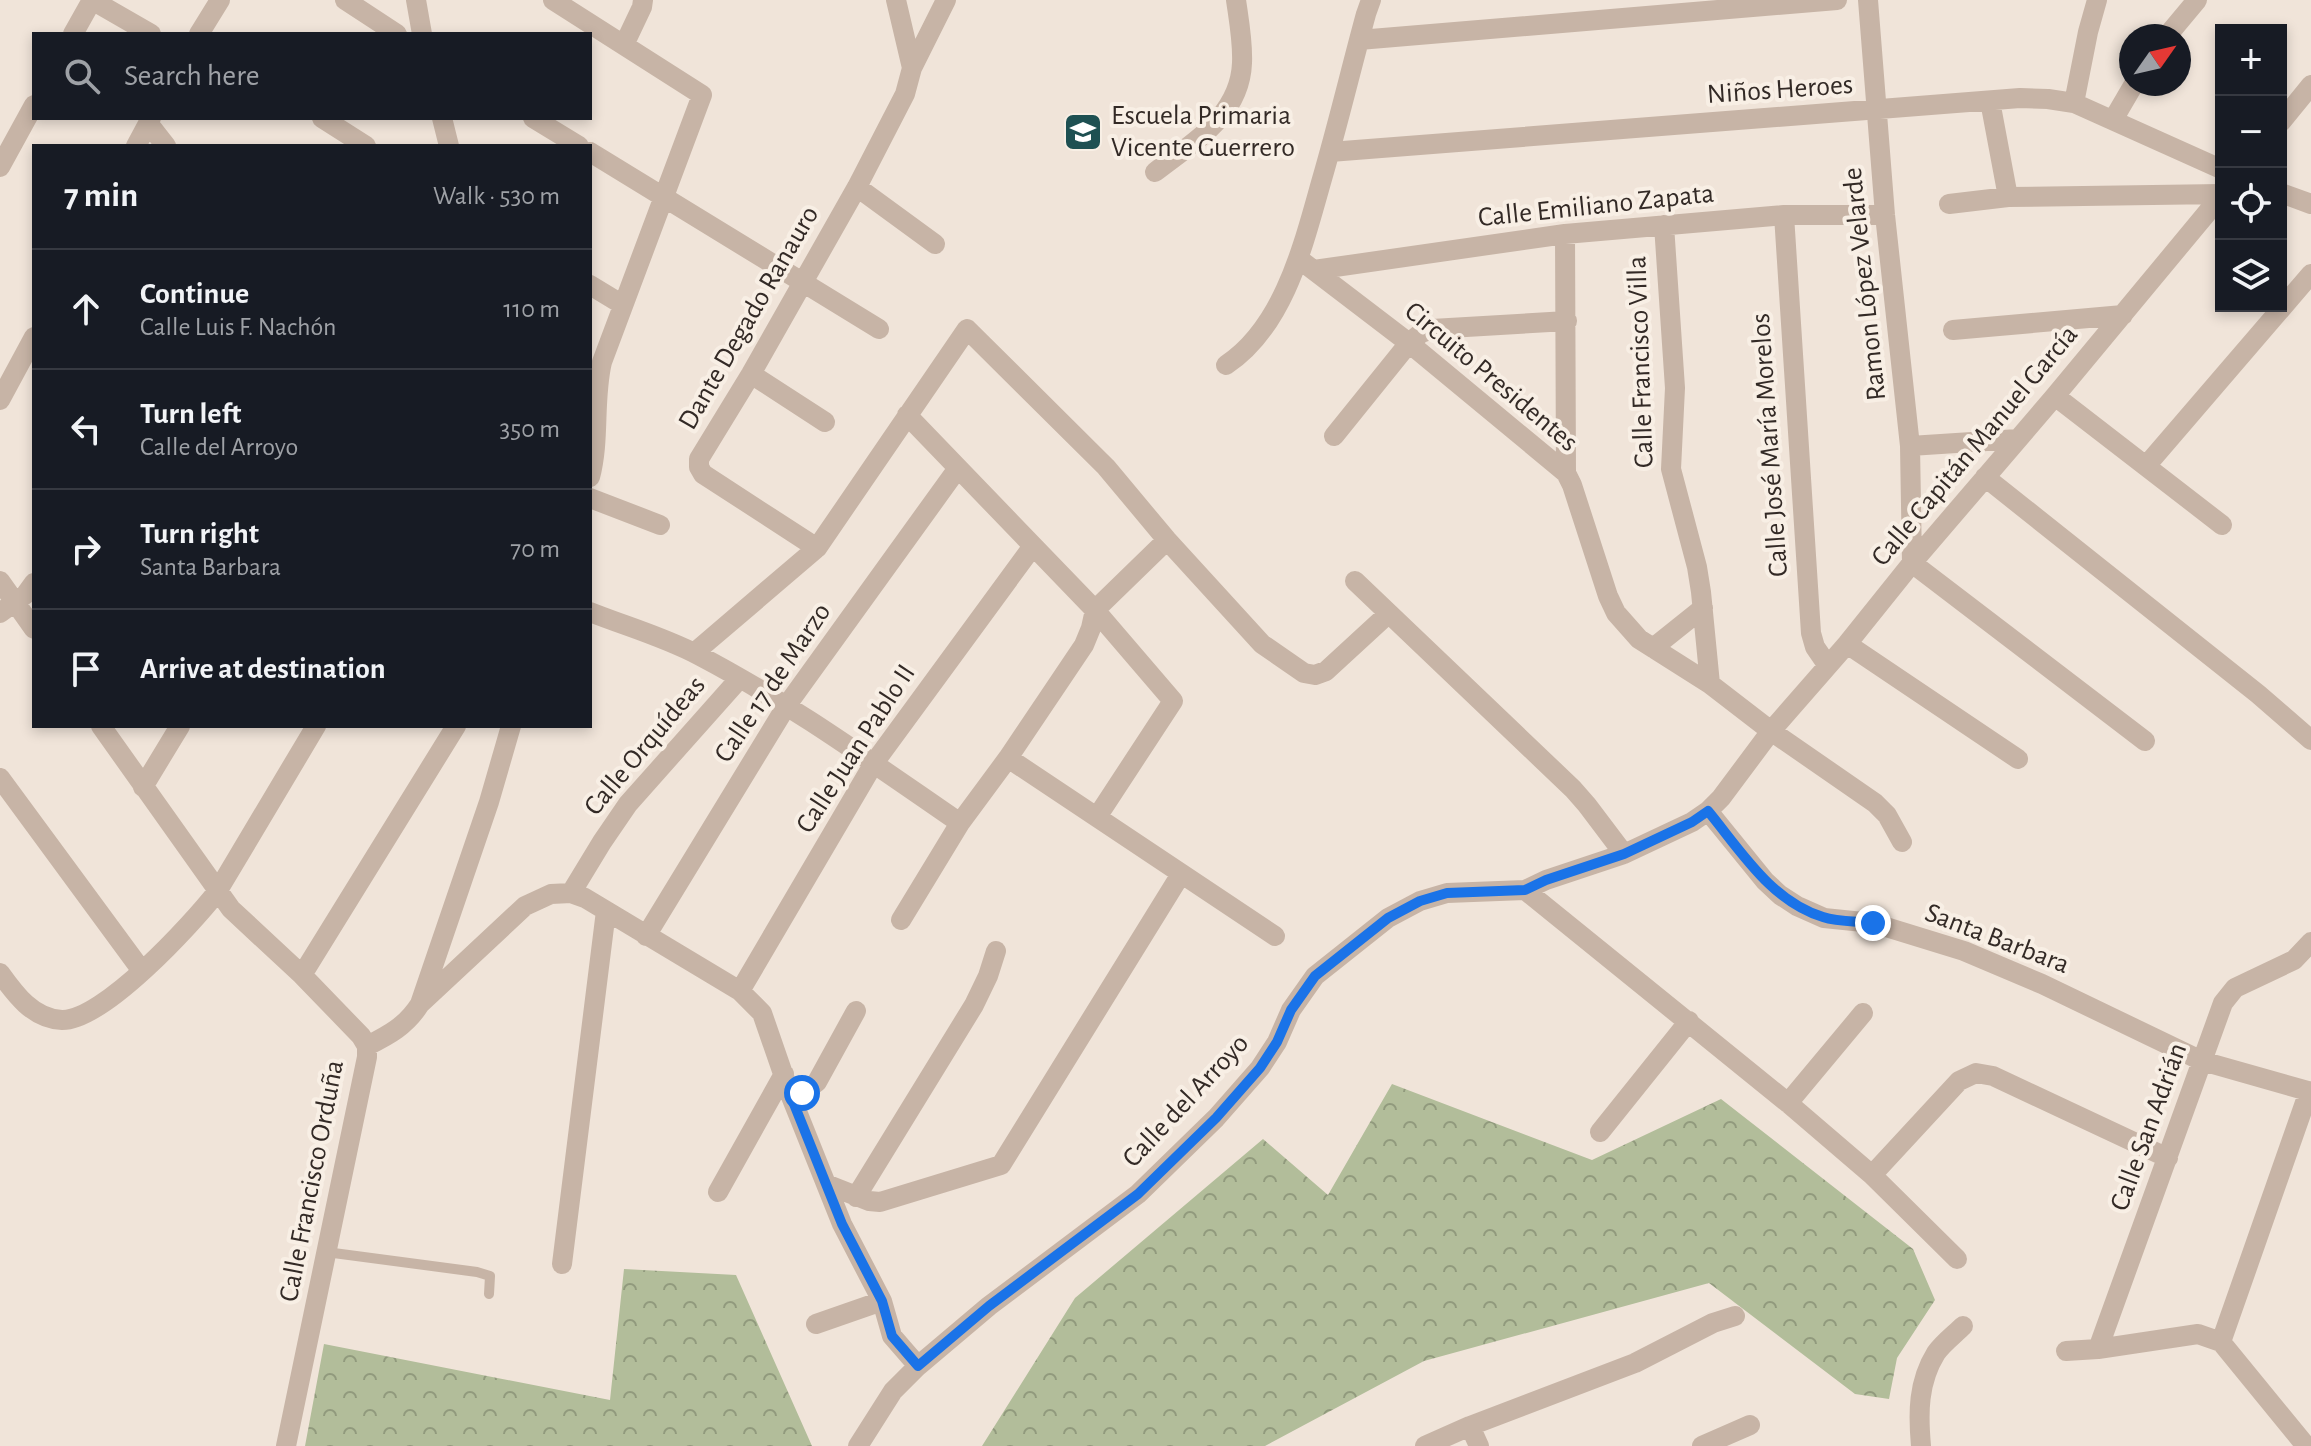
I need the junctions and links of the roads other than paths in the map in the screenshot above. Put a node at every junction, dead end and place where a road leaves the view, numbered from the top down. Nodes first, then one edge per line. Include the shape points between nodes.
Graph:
1 (92, 0) edge
2 (220, 0) edge
3 (345, 0) edge
4 (416, 0) edge
5 (553, 0) edge
6 (643, 0) edge
7 (896, 0) edge
8 (946, 0) edge
9 (1236, 0) edge
10 (1371, 0) edge
11 (1837, 0) edge
12 (1868, 0) edge
13 (2097, 0) edge
14 (2197, 0) edge
15 (2177, 24) edge
16 (74, 32) edge
17 (148, 32) edge
18 (200, 32) edge
19 (394, 32) edge
20 (422, 32) edge
21 (1359, 40) junction
22 (624, 45) junction
23 (912, 68) junction
24 (2311, 85) edge
25 (2127, 96) edge
26 (1990, 101) junction
27 (2074, 103) junction
28 (32, 108) edge
29 (1877, 111) junction
30 (2287, 115) edge
31 (150, 120) edge
32 (325, 120) edge
33 (442, 120) edge
34 (536, 120) edge
35 (2113, 120) junction
36 (137, 144) edge
37 (165, 144) edge
38 (360, 144) edge
39 (448, 144) edge
40 (576, 144) edge
41 (1330, 152) junction
42 (592, 153) edge
43 (3, 154) edge
44 (2219, 168) edge
45 (1155, 172) dead end
46 (857, 187) junction
47 (2215, 195) edge
48 (2287, 195) edge
49 (2008, 197) junction
50 (665, 198) junction
51 (2215, 202) edge
52 (1949, 204) dead end
53 (2311, 204) edge
54 (1784, 215) junction
55 (1885, 215) junction
56 (1664, 225) junction
57 (1565, 234) junction
58 (935, 244) dead end
59 (1307, 264) junction
60 (2310, 277) edge
61 (804, 281) junction
62 (592, 286) edge
63 (623, 305) junction
64 (2123, 315) junction
65 (1567, 321) junction
66 (879, 329) dead end
67 (1953, 330) dead end
68 (32, 341) edge
69 (1409, 343) junction
70 (1226, 365) dead end
71 (751, 374) junction
72 (2055, 396) junction
73 (0, 400) edge
74 (593, 400) edge
75 (907, 415) junction
76 (825, 422) dead end
77 (1334, 436) dead end
78 (2018, 439) junction
79 (1910, 446) junction
80 (592, 466) edge
81 (2146, 466) junction
82 (958, 468) junction
83 (1566, 473) junction
84 (1985, 477) junction
85 (592, 499) edge
86 (660, 525) dead end
87 (2222, 525) dead end
88 (1167, 540) junction
89 (1033, 546) junction
90 (817, 548) junction
91 (1912, 563) junction
92 (0, 581) edge
93 (1355, 581) dead end
94 (32, 586) edge
95 (8, 607) edge
96 (1703, 608) junction
97 (1095, 610) junction
98 (592, 613) edge
99 (1388, 614) junction
100 (32, 627) edge
101 (1847, 644) junction
102 (1653, 648) junction
103 (694, 653) junction
104 (1828, 666) junction
105 (740, 678) junction
106 (1710, 684) junction
107 (787, 705) junction
108 (102, 728) edge
109 (179, 728) edge
110 (315, 728) edge
111 (455, 728) edge
112 (510, 728) edge
113 (1771, 731) junction
114 (2311, 740) edge
115 (2145, 741) dead end
116 (1008, 758) junction
117 (2018, 759) dead end
118 (874, 763) junction
119 (0, 778) edge
120 (143, 787) junction
121 (1708, 811) junction
122 (1097, 817) junction
123 (960, 823) junction
124 (1902, 842) dead end
125 (1624, 854) junction
126 (1181, 874) junction
127 (1525, 890) junction
128 (217, 892) junction
129 (571, 893) junction
130 (606, 911) junction
131 (901, 920) dead end
132 (646, 936) junction
133 (1275, 936) dead end
134 (2311, 942) edge
135 (996, 951) dead end
136 (2302, 962) edge
137 (142, 971) junction
138 (0, 973) edge
139 (302, 975) junction
140 (740, 991) junction
141 (8, 994) edge
142 (420, 1004) junction
143 (856, 1011) dead end
144 (1863, 1013) dead end
145 (1689, 1021) junction
146 (367, 1046) junction
147 (2202, 1061) junction
148 (784, 1074) junction
149 (2310, 1092) edge
150 (790, 1094) junction
151 (1788, 1103) junction
152 (1600, 1132) dead end
153 (2168, 1158) junction
154 (1872, 1175) junction
155 (826, 1184) junction
156 (718, 1192) dead end
157 (856, 1197) junction
158 (326, 1252) junction
159 (1957, 1259) dead end
160 (562, 1264) dead end
161 (489, 1294) dead end
162 (882, 1301) junction
163 (1735, 1316) dead end
164 (816, 1324) dead end
165 (1963, 1326) dead end
166 (2221, 1342) junction
167 (2098, 1349) junction
168 (2066, 1351) dead end
169 (918, 1366) junction
170 (1750, 1425) dead end
171 (1470, 1426) junction
172 (2307, 1438) edge
173 (286, 1446) edge
174 (858, 1446) edge
175 (1425, 1446) edge
176 (1479, 1446) edge
177 (1702, 1446) edge
178 (1921, 1446) edge

1 - 16 street
1 - 17 street
2 - 18 street
3 - 19 street
4 - 20 street
5 - 22 street
6 - 22 street
7 - 23 street
8 - 23 street, Dante Degado Ranauro
9 - 45 street via 1242,39 1236,91 1210,130
10 - 21 street
11 - 21 street
12 - 29 street, Ramon López Velarde
13 - 27 street
14 - 15 street
21 - 41 street
22 - 50 street via 702,95
23 - 46 street, Dante Degado Ranauro via 905,94
24 - 30 street
25 - 35 street
26 - 27 street, Niños Heroes
26 - 29 street, Niños Heroes
26 - 49 street
27 - 35 street, Niños Heroes
28 - 43 street
29 - 41 street, Niños Heroes
29 - 55 street, Ramon López Velarde
31 - 36 street
31 - 37 street
32 - 38 street
33 - 39 street
34 - 40 street
35 - 44 street, Niños Heroes
41 - 59 street
42 - 50 street
46 - 58 street
46 - 61 street, Dante Degado Ranauro
47 - 49 street
48 - 53 street
49 - 52 street
50 - 61 street
50 - 63 street
51 - 64 street, Calle Capitán Manuel García
54 - 55 street, Calle Emiliano Zapata
54 - 56 street, Calle Emiliano Zapata
54 - 104 street, Calle José María Morelos via 1811,633
55 - 79 street, Ramon López Velarde
56 - 57 street, Calle Emiliano Zapata
56 - 96 street, Calle Francisco Villa via 1675,388 1671,469
57 - 59 street, Calle Emiliano Zapata
57 - 65 street
59 - 69 street, Circuito Presidentes
59 - 70 street via 1245,351
60 - 81 street
61 - 66 street
61 - 71 street, Dante Degado Ranauro
62 - 63 street
63 - 74 street
64 - 67 street
64 - 72 street, Calle Capitán Manuel García
65 - 69 street via 1432,329
65 - 83 street
68 - 73 street
69 - 77 street
69 - 83 street, Circuito Presidentes
71 - 76 street
71 - 90 street, Dante Degado Ranauro via 699,467
72 - 78 street, Calle Capitán Manuel García
72 - 81 street
74 - 80 street
75 - 82 street
75 - 88 street via 967,329 1106,467
75 - 90 street
78 - 79 street
78 - 84 street, Calle Capitán Manuel García
79 - 91 street, Ramon López Velarde
81 - 87 street
82 - 89 street
82 - 107 street, Calle 17 de Marzo
83 - 102 street, Circuito Presidentes via 1612,604 1625,626
84 - 91 street, Calle Capitán Manuel García
84 - 114 street
85 - 86 street
88 - 97 street
88 - 99 street via 1262,644 1304,673 1326,671
89 - 97 street
89 - 118 street, Calle Juan Pablo II
90 - 103 street
91 - 101 street, Calle Capitán Manuel García
91 - 115 street
92 - 95 street
93 - 99 street
94 - 95 street
95 - 100 street
96 - 102 street
96 - 106 street, Calle Francisco Villa
97 - 116 street via 1084,645
97 - 122 street via 1173,701
98 - 103 street
99 - 125 street via 1573,789
101 - 104 street, Calle Capitán Manuel García
101 - 117 street
102 - 106 street, Circuito Presidentes
103 - 105 street
104 - 113 street, Calle Capitán Manuel García
105 - 107 street
105 - 129 street, Calle Orquídeas via 628,804
106 - 113 street, Circuito Presidentes
107 - 118 street
107 - 132 street, Calle 17 de Marzo
108 - 120 street
109 - 120 street
110 - 128 street
111 - 139 street
112 - 142 street, Calle Francisco Orduña
113 - 121 street, Calle del Arroyo
113 - 124 street, Circuito Presidentes via 1875,803
116 - 122 street
116 - 123 street
118 - 123 street
118 - 140 street, Calle Juan Pablo II
119 - 137 street
120 - 128 street
121 - 125 street, Calle del Arroyo
121 - 147 street, Santa Barbara via 1765,881 1797,906 1824,918 1873,923 1964,951
122 - 126 street
123 - 131 street
125 - 127 street, Calle del Arroyo
126 - 133 street
126 - 157 street via 1001,1165 880,1202
127 - 145 street
127 - 169 street, Calle del Arroyo via 1447,893 1388,918 1315,976 1260,1068 1138,1194
128 - 137 street
128 - 139 street
129 - 130 street
129 - 142 street via 551,894 525,906
130 - 132 street
130 - 160 street
132 - 140 street
134 - 136 street
135 - 157 street via 974,1005
136 - 147 street, Calle San Adrián via 2235,988 2223,1003
137 - 141 street via 83,1015 64,1020 48,1018
138 - 141 street
139 - 146 street
140 - 148 street via 762,1013
142 - 146 street, Calle Francisco Orduña via 393,1034
143 - 150 street via 817,1082
144 - 151 street
145 - 151 street
145 - 152 street
146 - 158 street, Calle Francisco Orduña
147 - 149 street, Santa Barbara
147 - 153 street, Calle San Adrián
148 - 150 street
148 - 156 street
149 - 166 street
150 - 155 street
151 - 154 street
153 - 154 street via 1993,1076 1976,1073 1959,1081
153 - 167 street, Calle San Adrián
154 - 159 street
155 - 157 street
155 - 162 street
158 - 161 lane via 477,1272 490,1276
158 - 173 street, Calle Francisco Orduña
162 - 164 street
162 - 169 street via 892,1336
163 - 171 street via 1635,1363
165 - 178 street via 1937,1352 1923,1381 1918,1412
166 - 167 street via 2198,1334
166 - 172 street
167 - 168 street
169 - 174 street, Calle del Arroyo via 893,1391
170 - 177 street
171 - 175 street
171 - 176 street

